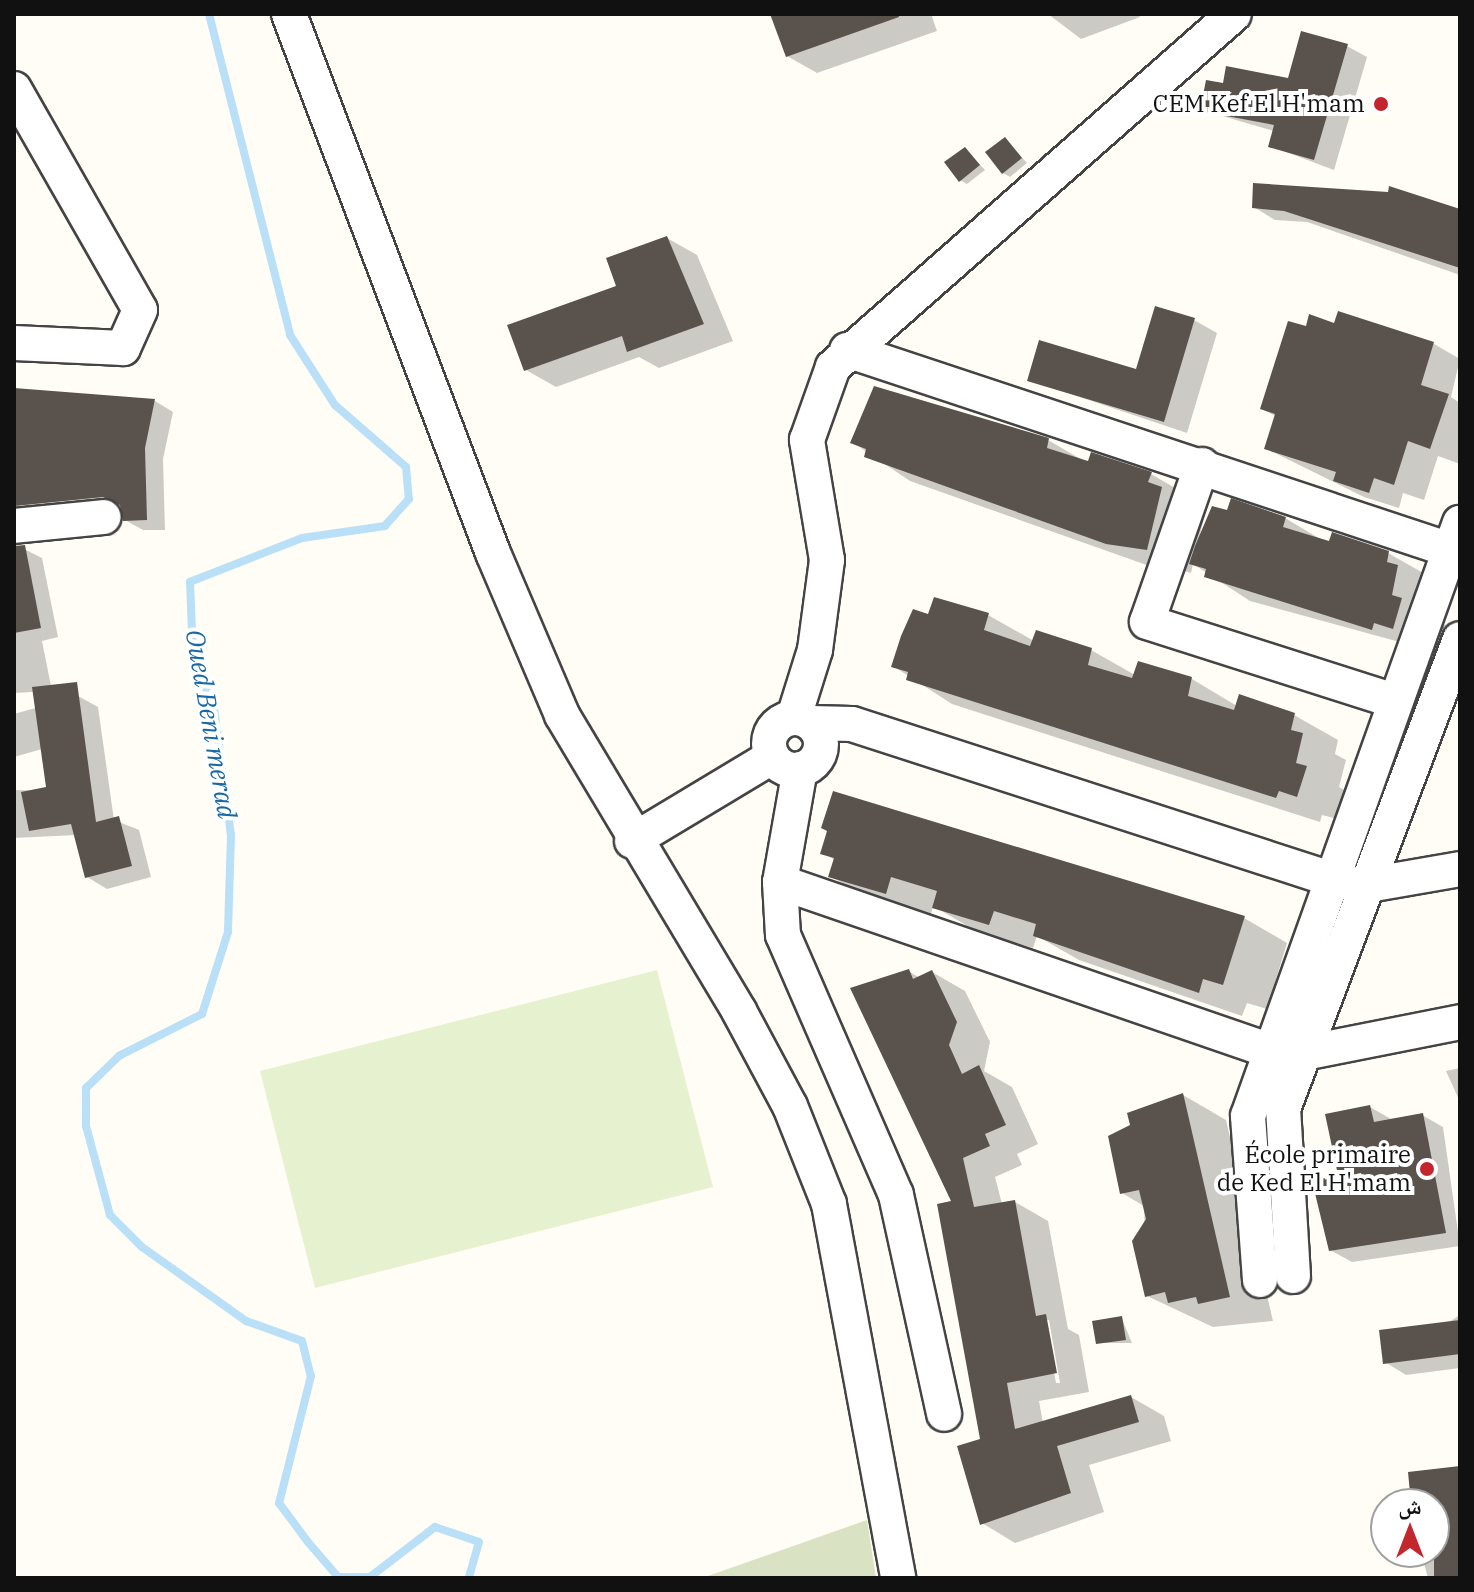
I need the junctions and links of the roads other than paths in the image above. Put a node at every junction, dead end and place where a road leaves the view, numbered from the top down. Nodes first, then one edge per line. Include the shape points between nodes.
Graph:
1 (289, 14) edge
2 (1234, 14) edge
3 (14, 89) edge
4 (14, 343) edge
5 (847, 350) junction
6 (1202, 465) junction
7 (104, 517) dead end
8 (14, 526) edge
9 (1457, 540) edge
10 (1460, 639) edge
11 (1394, 701) junction
12 (803, 720) junction
13 (786, 763) junction
14 (632, 841) junction
15 (1460, 869) edge
16 (780, 882) junction
17 (1347, 883) junction
18 (1460, 1022) edge
19 (1288, 1052) junction
20 (1276, 1278) dead end
21 (944, 1414) dead end
22 (898, 1578) edge

1 - 14 street via 493,553 562,715
2 - 5 street
3 - 4 street via 140,310 123,348
5 - 6 street
5 - 12 street via 825,383 807,440 827,560
6 - 9 street
6 - 11 street via 1147,622
7 - 8 street
9 - 11 street
10 - 17 street
11 - 17 street
12 - 13 street via 772,731
12 - 13 street via 821,747
12 - 17 street via 852,724
13 - 14 street
13 - 16 street
14 - 22 street via 739,1011 790,1106 829,1204
15 - 17 street
16 - 19 street
16 - 21 street via 783,935 896,1195
17 - 19 street
18 - 19 street
19 - 20 street via 1248,1116

